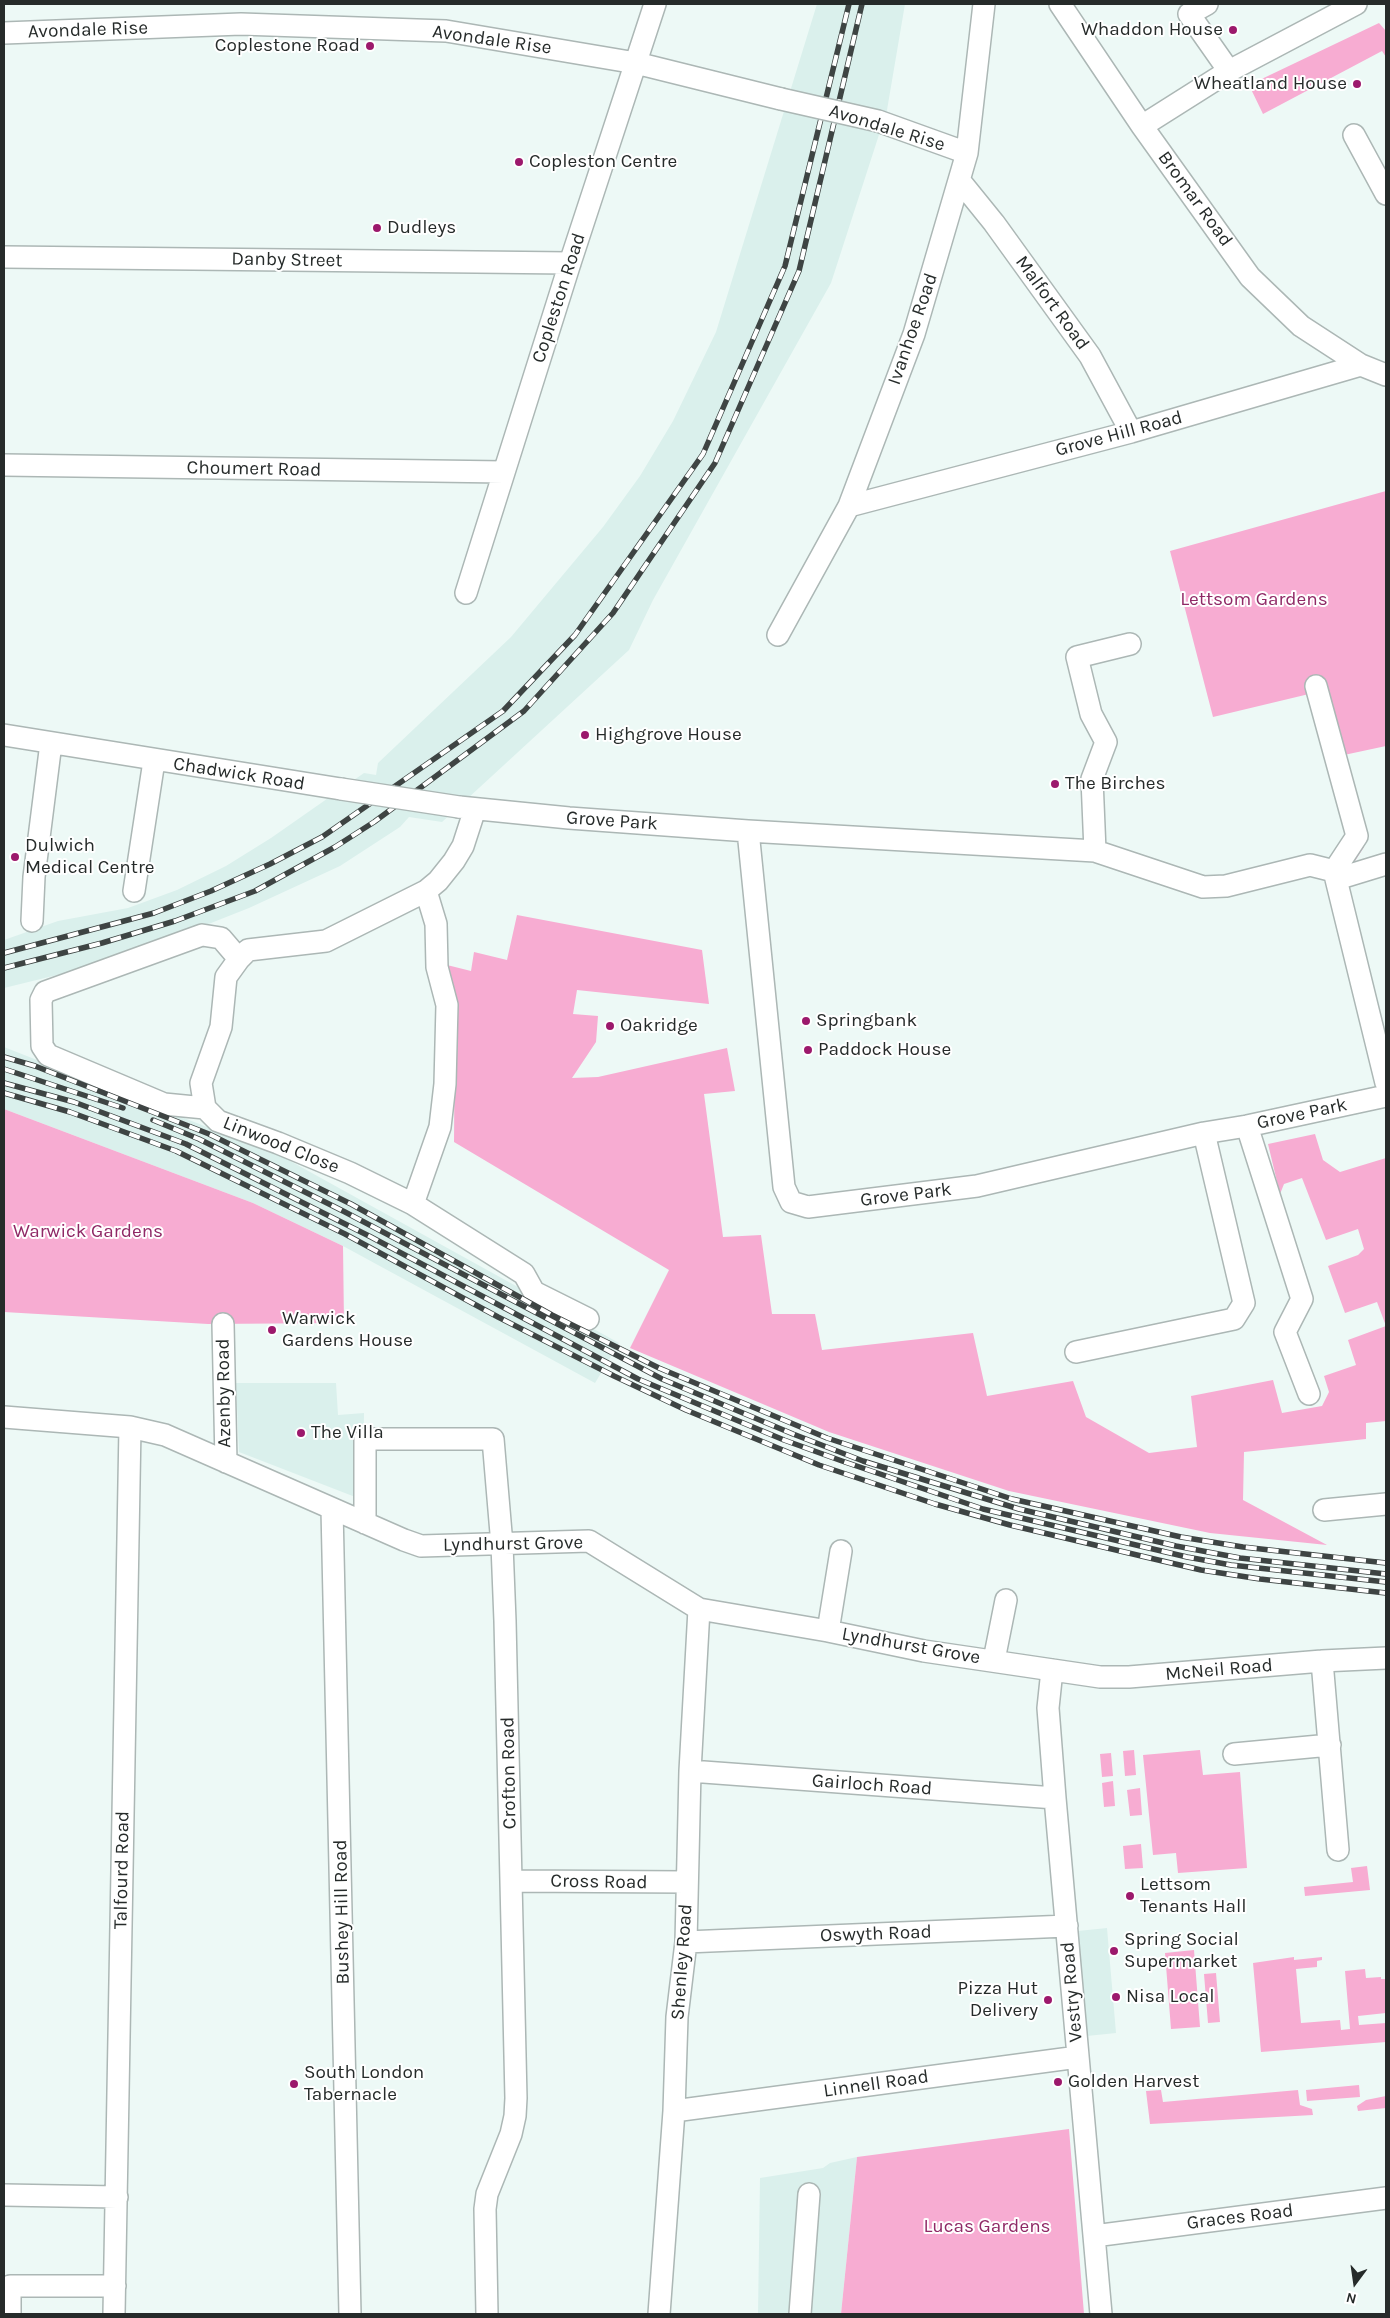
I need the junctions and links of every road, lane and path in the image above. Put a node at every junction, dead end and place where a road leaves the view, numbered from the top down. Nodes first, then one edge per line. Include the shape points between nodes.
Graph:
1 (655, 4) edge
2 (984, 4) edge
3 (1060, 4) edge
4 (1207, 4) edge
5 (1356, 4) edge
6 (4, 33) edge
7 (636, 63) junction
8 (1228, 71) junction
9 (1142, 126) junction
10 (1354, 135) dead end
11 (967, 153) junction
12 (960, 181) junction
13 (1386, 194) edge
14 (4, 257) edge
15 (570, 263) junction
16 (1361, 365) junction
17 (1386, 375) edge
18 (1131, 432) junction
19 (4, 465) edge
20 (504, 472) junction
21 (849, 506) junction
22 (466, 593) dead end
23 (778, 634) dead end
24 (1130, 644) dead end
25 (1316, 686) dead end
26 (4, 735) edge
27 (51, 743) junction
28 (154, 761) junction
29 (467, 808) junction
30 (748, 831) junction
31 (1095, 851) junction
32 (1386, 864) edge
33 (1336, 875) junction
34 (134, 891) dead end
35 (426, 891) junction
36 (32, 921) dead end
37 (239, 959) junction
38 (1386, 1083) edge
39 (1386, 1096) edge
40 (205, 1108) junction
41 (1247, 1126) junction
42 (1204, 1133) junction
43 (413, 1204) junction
44 (588, 1319) dead end
45 (223, 1324) dead end
46 (1076, 1352) dead end
47 (1309, 1394) dead end
48 (4, 1417) edge
49 (130, 1427) junction
50 (226, 1462) junction
51 (1386, 1504) edge
52 (332, 1509) junction
53 (1324, 1510) dead end
54 (365, 1523) junction
55 (502, 1545) junction
56 (841, 1551) dead end
57 (1006, 1600) dead end
58 (700, 1609) junction
59 (828, 1631) junction
60 (1386, 1658) edge
61 (994, 1660) junction
62 (1322, 1661) junction
63 (1052, 1670) junction
64 (1330, 1745) junction
65 (1234, 1754) dead end
66 (690, 1772) junction
67 (1055, 1798) junction
68 (1338, 1850) dead end
69 (511, 1881) junction
70 (687, 1882) junction
71 (1067, 1926) junction
72 (686, 1942) junction
73 (1078, 2057) junction
74 (674, 2111) junction
75 (809, 2194) dead end
76 (4, 2196) edge
77 (117, 2197) junction
78 (1386, 2198) edge
79 (1094, 2236) junction
80 (115, 2286) junction
81 (10, 2314) edge
82 (114, 2314) edge
83 (350, 2314) edge
84 (487, 2314) edge
85 (659, 2314) edge
86 (800, 2314) edge
87 (1101, 2314) edge

1 - 7 street, Copleston Road
2 - 11 street, Ivanhoe Road
3 - 9 street, Bromar Road
4 - 8 street via 1189,14
5 - 8 street
6 - 7 street, Avondale Rise via 241,24 446,31
7 - 11 street, Avondale Rise, bridge via 878,121
7 - 15 street, Copleston Road
8 - 9 street
9 - 16 street, Bromar Road via 1250,277 1301,326
10 - 13 street
11 - 12 street, Ivanhoe Road
12 - 18 street, Malfort Road via 1090,356
12 - 21 street, Ivanhoe Road via 914,334
14 - 15 street, Danby Street
15 - 20 street, Copleston Road
16 - 17 street
16 - 18 street, Grove Hill Road
18 - 21 street, Grove Hill Road
19 - 20 street, Choumert Road
20 - 22 street, Copleston Road
21 - 23 street, Ivanhoe Road
24 - 31 street via 1077,657 1091,714 1106,742 1092,779
25 - 33 street via 1357,836
26 - 27 street, Chadwick Road
27 - 28 street, Chadwick Road
27 - 36 street via 34,877
28 - 29 street, Chadwick Road, bridge
28 - 34 street
29 - 30 street, Grove Park
29 - 35 street via 463,846 438,881
30 - 31 street, Grove Park
30 - 42 street, Grove Park via 784,1187 791,1202 808,1207 977,1186
31 - 33 street, Grove Park via 1203,887 1226,886 1310,865
32 - 33 street
33 - 38 street
35 - 37 street via 326,941 248,950
35 - 43 street via 436,924 437,967 447,1005 445,1084 440,1127
37 - 40 street, Linwood Close via 226,978 221,1027 201,1083
37 - 40 street via 221,938 202,935 45,992 41,1000 42,1046 48,1055 164,1104
39 - 41 street, Grove Park
40 - 43 street, Linwood Close via 218,1121 278,1143
41 - 42 street, Grove Park
41 - 47 street via 1302,1299 1285,1332
42 - 46 street via 1244,1303 1234,1319
43 - 44 street, Linwood Close via 524,1274 534,1292
45 - 50 street, Azenby Road
48 - 49 street, Lyndhurst Grove
49 - 50 street, Lyndhurst Grove via 165,1434
49 - 77 street, Talfourd Road
50 - 52 street, Lyndhurst Grove
51 - 53 street
52 - 54 street, Lyndhurst Grove
52 - 83 street, Bushey Hill Road
54 - 55 street, Lyndhurst Grove via 421,1546
54 - 55 street, Crofton Road via 365,1439 493,1439
55 - 58 street, Lyndhurst Grove via 589,1541
55 - 69 street, Crofton Road
56 - 59 street
57 - 61 street
58 - 59 street, Lyndhurst Grove
58 - 66 street, Shenley Road
59 - 61 street, Lyndhurst Grove via 924,1651
60 - 62 street, McNeil Road
61 - 63 street, Lyndhurst Grove
62 - 63 street, McNeil Road via 1129,1678
62 - 64 street
63 - 67 street, Vestry Road via 1048,1708
64 - 65 street
64 - 68 street
66 - 67 street, Gairloch Road
66 - 70 street, Shenley Road
67 - 71 street, Vestry Road
69 - 70 street, Cross Road
69 - 84 street, Crofton Road via 515,2116 487,2194
70 - 72 street, Shenley Road
71 - 72 street, Oswyth Road
71 - 73 street, Vestry Road
72 - 74 street, Shenley Road via 677,2017
73 - 74 street, Linnell Road
73 - 79 street, Vestry Road
74 - 85 street, Shenley Road
75 - 86 street
76 - 77 street
77 - 80 street, Talfourd Road
78 - 79 street, Graces Road
79 - 87 street, Vestry Road
80 - 81 street via 10,2286
80 - 82 street, Talfourd Road

